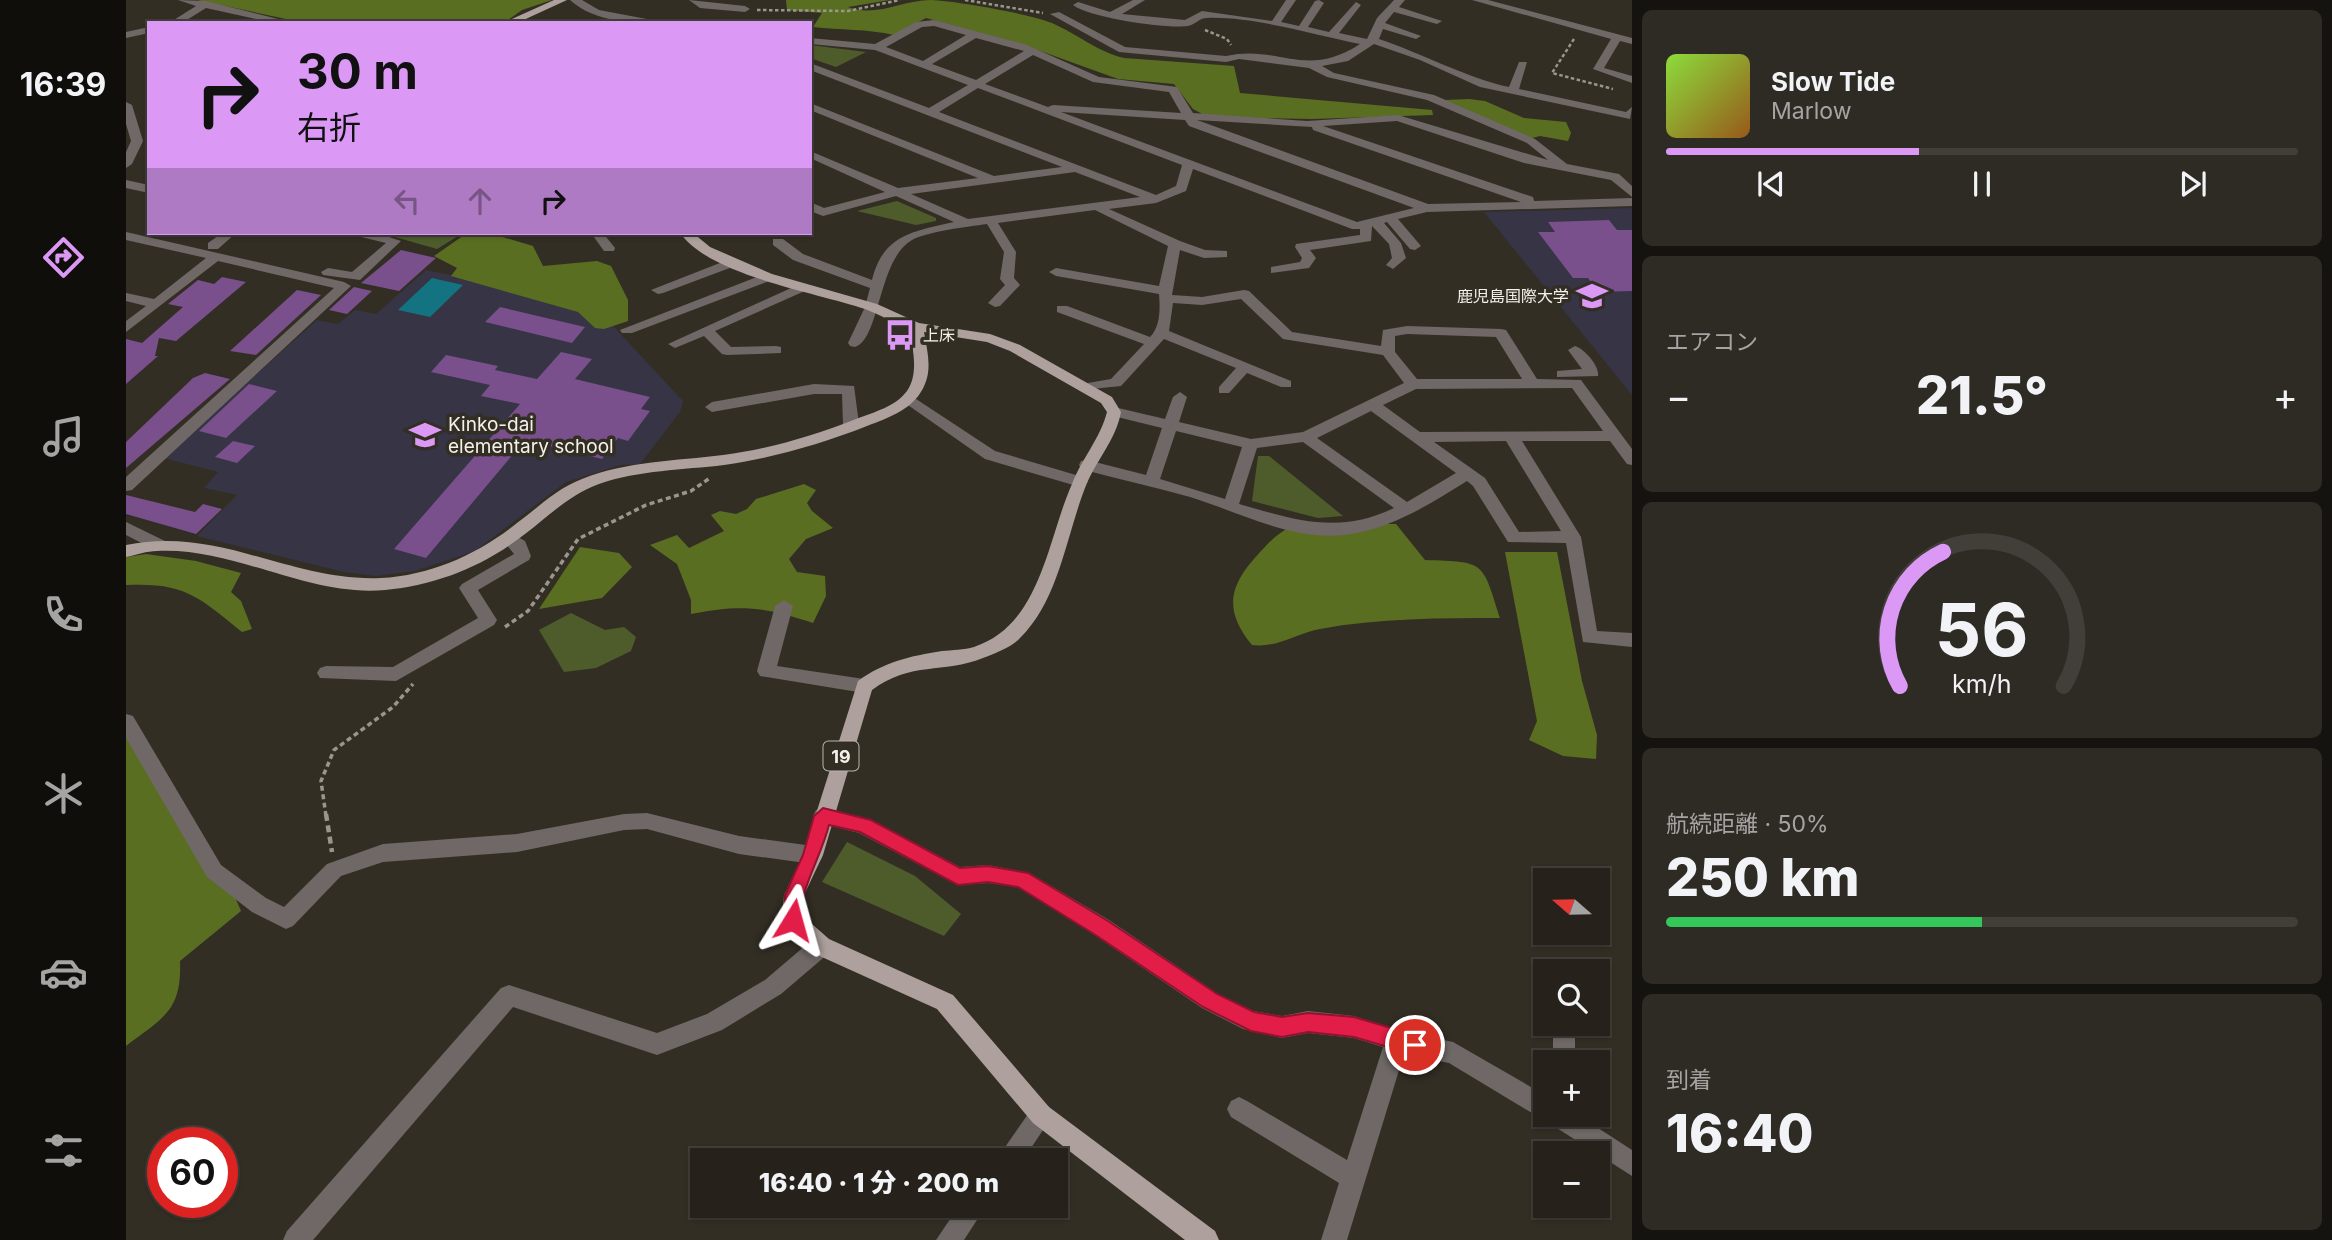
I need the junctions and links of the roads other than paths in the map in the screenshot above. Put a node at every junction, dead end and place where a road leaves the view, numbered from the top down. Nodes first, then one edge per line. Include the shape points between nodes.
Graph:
1 (183, 0) edge
2 (562, 0) edge
3 (575, 0) edge
4 (694, 0) edge
5 (1140, 0) edge
6 (1478, 0) edge
7 (1286, 2) edge
8 (1081, 3) edge
9 (1319, 3) dead end
10 (1397, 4) edge
11 (1356, 5) dead end
12 (201, 7) junction
13 (745, 9) road end
14 (1111, 16) junction
15 (1437, 20) dead end
16 (177, 21) edge
17 (246, 21) edge
18 (278, 21) edge
19 (513, 21) edge
20 (650, 21) edge
21 (1275, 24) junction
22 (1379, 24) junction
23 (1302, 29) junction
24 (147, 30) edge
25 (975, 34) junction
26 (126, 35) edge
27 (1332, 35) junction
28 (1416, 36) dead end
29 (1617, 37) junction
30 (812, 41) edge
31 (1370, 41) junction
32 (1632, 41) edge
33 (877, 47) junction
34 (1031, 52) junction
35 (1523, 64) dead end
36 (923, 65) junction
37 (1312, 65) junction
38 (812, 67) edge
39 (828, 73) junction
40 (1632, 80) edge
41 (812, 81) edge
42 (974, 85) junction
43 (1513, 90) junction
44 (126, 105) edge
45 (812, 107) edge
46 (1040, 108) junction
47 (930, 112) junction
48 (1631, 114) edge
49 (1187, 116) junction
50 (1307, 124) junction
51 (147, 155) edge
52 (812, 156) edge
53 (1188, 164) junction
54 (126, 165) edge
55 (1563, 167) junction
56 (1078, 169) junction
57 (990, 178) junction
58 (126, 184) edge
59 (147, 189) edge
60 (898, 192) junction
61 (1632, 193) edge
62 (1156, 199) junction
63 (1632, 202) edge
64 (1542, 204) junction
65 (812, 207) edge
66 (1427, 208) junction
67 (1100, 209) junction
68 (1391, 219) junction
69 (990, 221) junction
70 (966, 223) junction
71 (1371, 223) junction
72 (126, 226) edge
73 (147, 231) edge
74 (160, 235) edge
75 (228, 235) edge
76 (370, 235) edge
77 (599, 235) edge
78 (689, 235) edge
79 (126, 236) edge
80 (778, 242) dead end
81 (1175, 244) junction
82 (1415, 246) dead end
83 (609, 248) dead end
84 (213, 252) junction
85 (1222, 254) dead end
86 (730, 263) junction
87 (1393, 265) dead end
88 (1276, 270) dead end
89 (1056, 272) dead end
90 (767, 277) junction
91 (877, 286) junction
92 (802, 287) junction
93 (658, 290) dead end
94 (1165, 295) junction
95 (126, 296) edge
96 (996, 303) dead end
97 (156, 304) junction
98 (872, 307) junction
99 (1062, 309) dead end
100 (916, 327) junction
101 (126, 328) edge
102 (627, 330) dead end
103 (706, 330) junction
104 (1158, 338) junction
105 (855, 343) dead end
106 (675, 344) dead end
107 (776, 349) dead end
108 (1575, 350) dead end
109 (1388, 352) junction
110 (1245, 367) junction
111 (1529, 379) junction
112 (1286, 384) dead end
113 (1413, 384) junction
114 (1087, 387) junction
115 (1224, 390) dead end
116 (1180, 397) dead end
117 (910, 400) junction
118 (1370, 403) junction
119 (712, 407) dead end
120 (1114, 412) junction
121 (852, 424) junction
122 (1170, 425) junction
123 (1614, 436) junction
124 (1306, 437) junction
125 (1419, 437) junction
126 (1512, 438) junction
127 (1251, 444) junction
128 (1632, 460) edge
129 (1084, 473) junction
130 (1467, 473) junction
131 (1151, 482) junction
132 (126, 486) edge
133 (1230, 507) junction
134 (1407, 510) junction
135 (126, 528) edge
136 (1573, 537) junction
137 (509, 538) junction
138 (159, 545) junction
139 (126, 551) edge
140 (784, 606) dead end
141 (1632, 640) edge
142 (326, 673) dead end
143 (864, 686) junction
144 (126, 721) edge
145 (823, 816) junction
146 (813, 855) junction
147 (821, 946) junction
148 (1396, 1041) junction
149 (1533, 1100) edge
150 (1239, 1110) dead end
151 (1041, 1115) junction
152 (1576, 1127) edge
153 (1016, 1148) edge
154 (1632, 1164) edge
155 (1355, 1179) junction
156 (965, 1218) edge
157 (296, 1240) edge
158 (949, 1240) edge
159 (1206, 1240) edge
160 (1334, 1240) edge

1 - 12 street
2 - 19 main road
3 - 20 street via 596,13
4 - 13 street via 700,5
5 - 14 street
6 - 29 street
7 - 21 street
8 - 14 street
8 - 37 street via 1055,14 1123,50
9 - 23 street
10 - 15 street
10 - 22 street
11 - 27 street
12 - 16 street
12 - 17 street
12 - 18 street
14 - 21 street via 1186,23 1202,14
21 - 23 street
22 - 28 street
22 - 31 street
23 - 27 street
24 - 26 street
25 - 33 street via 920,24
25 - 34 street
25 - 36 street
27 - 31 street
29 - 32 street
29 - 40 street via 1598,69
30 - 33 street
31 - 37 street via 1345,59
31 - 43 street via 1428,55 1484,85
33 - 36 street
34 - 42 street
34 - 49 street via 1097,80 1173,89
35 - 43 street
36 - 42 street
37 - 55 street via 1331,75 1430,97 1531,141
38 - 39 street
39 - 41 street
39 - 47 street
42 - 46 street
42 - 47 street
43 - 48 street
44 - 54 street via 137,141
45 - 57 street
46 - 49 street
46 - 53 street
47 - 56 street
49 - 50 street
49 - 66 street via 1193,124
50 - 55 street via 1398,118
50 - 64 street
51 - 54 street
52 - 60 street
53 - 62 street via 1182,188
53 - 71 street via 1356,226
55 - 61 street via 1615,177
56 - 57 street
56 - 62 street
57 - 60 street
58 - 59 street
60 - 65 street via 824,212
60 - 70 street
62 - 67 street
63 - 64 street
64 - 66 street
66 - 68 street
67 - 69 street
67 - 81 street
68 - 71 street
68 - 82 street
69 - 70 street
69 - 96 street via 1010,252 1007,279 1013,285
70 - 91 street via 908,237 892,251
71 - 87 street via 1399,251
71 - 88 street via 1366,238 1301,247 1309,258 1304,265
72 - 73 street
74 - 84 street
75 - 84 street
76 - 84 street via 395,241 355,278
77 - 83 street
78 - 86 main road via 697,245
79 - 84 street
80 - 91 street via 798,257
81 - 85 street via 1204,254
81 - 94 street
84 - 97 street
84 - 132 street via 344,286
86 - 90 main road
86 - 93 street
89 - 94 street
90 - 92 main road
90 - 102 street
91 - 98 street
92 - 98 main road
92 - 103 street
94 - 104 street via 1167,308
94 - 109 street via 1202,301 1241,288 1288,336
95 - 97 street
97 - 101 street
98 - 100 main road
98 - 105 street
99 - 104 street
100 - 114 main road via 990,338
100 - 117 main road via 921,380
103 - 106 street
103 - 107 street via 727,351
104 - 110 street
104 - 114 street via 1116,383
108 - 111 street via 1593,373
109 - 111 street via 1388,333 1502,333
109 - 113 street
110 - 112 street
110 - 115 street
111 - 113 street
111 - 123 street via 1576,383
113 - 118 street
114 - 120 main road via 1107,400
116 - 122 street
117 - 121 main road
117 - 129 street via 990,455
118 - 124 street
118 - 125 street
119 - 121 street via 814,390 849,389
120 - 122 street
120 - 129 main road via 1110,430
121 - 137 main road via 765,453 591,481 560,496
122 - 127 street
122 - 131 street
123 - 126 street
123 - 128 street
124 - 127 street
124 - 134 street
125 - 126 street
125 - 130 street
126 - 136 street
127 - 133 street
129 - 131 street
129 - 143 main road via 1038,601 1013,635 977,653 905,664
130 - 134 street
130 - 136 street via 1479,482 1514,538
131 - 133 street
133 - 134 street via 1311,528 1382,521
135 - 138 street
136 - 141 street via 1588,637
137 - 138 main road via 480,558 444,573 377,584 317,576 188,546
137 - 142 street via 519,545 523,556 468,588 488,620 396,674
138 - 139 main road
140 - 143 street via 766,671
143 - 145 main road, 19
144 - 146 street via 214,871 286,919 334,870 383,853 517,843 624,822 647,821 739,845
145 - 146 main road, 19
145 - 148 street via 864,826 958,876 1022,879 1210,1001 1251,1021 1282,1027 1308,1022 1354,1027
146 - 147 main road, 19 via 794,895 793,920
147 - 151 main road, 19 via 945,1002
147 - 157 street via 773,987 714,1022 657,1044 509,995
148 - 149 street via 1453,1053
148 - 155 street
150 - 155 street
151 - 153 street
151 - 159 main road, 19
152 - 154 street
155 - 160 street
156 - 158 street

